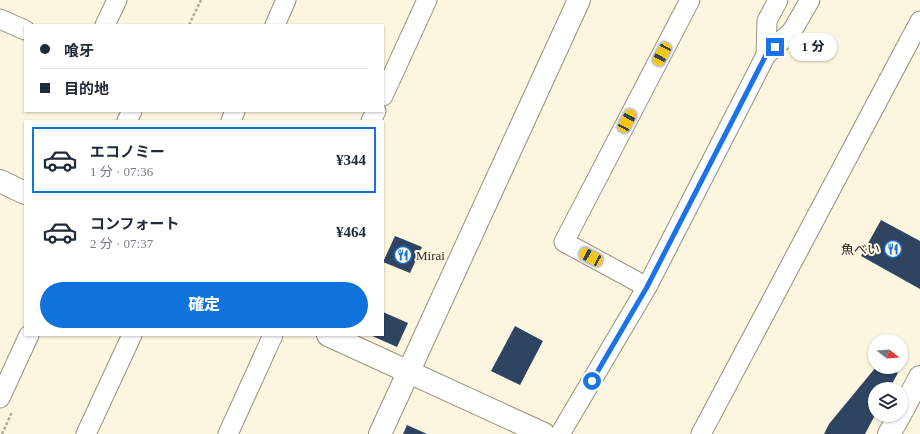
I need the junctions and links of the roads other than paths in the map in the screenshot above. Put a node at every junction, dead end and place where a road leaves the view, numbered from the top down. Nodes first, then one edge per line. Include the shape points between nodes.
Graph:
1 (117, 0) edge
2 (286, 0) edge
3 (428, 0) edge
4 (579, 0) edge
5 (690, 0) edge
6 (778, 0) edge
7 (810, 0) edge
8 (0, 18) edge
9 (920, 21) edge
10 (105, 24) edge
11 (275, 24) edge
12 (24, 30) edge
13 (766, 55) junction
14 (384, 94) edge
15 (0, 181) edge
16 (24, 193) edge
17 (647, 287) junction
18 (29, 336) edge
19 (132, 336) edge
20 (273, 336) edge
21 (330, 336) edge
22 (408, 372) junction
23 (920, 377) edge
24 (0, 398) edge
25 (908, 399) edge
26 (896, 422) edge
27 (86, 434) edge
28 (228, 434) edge
29 (380, 434) edge
30 (544, 434) edge
31 (560, 434) edge
32 (701, 434) edge
33 (890, 434) edge

1 - 10 street
2 - 11 street
3 - 14 street
4 - 22 main road
5 - 17 street via 564,242
6 - 13 street via 767,21
7 - 13 street via 792,32
8 - 12 street
9 - 32 street
13 - 17 street
15 - 16 main road
17 - 31 street
18 - 24 street
19 - 27 street
20 - 28 street
21 - 22 main road
22 - 29 main road
22 - 30 main road
23 - 25 main road
26 - 33 main road

